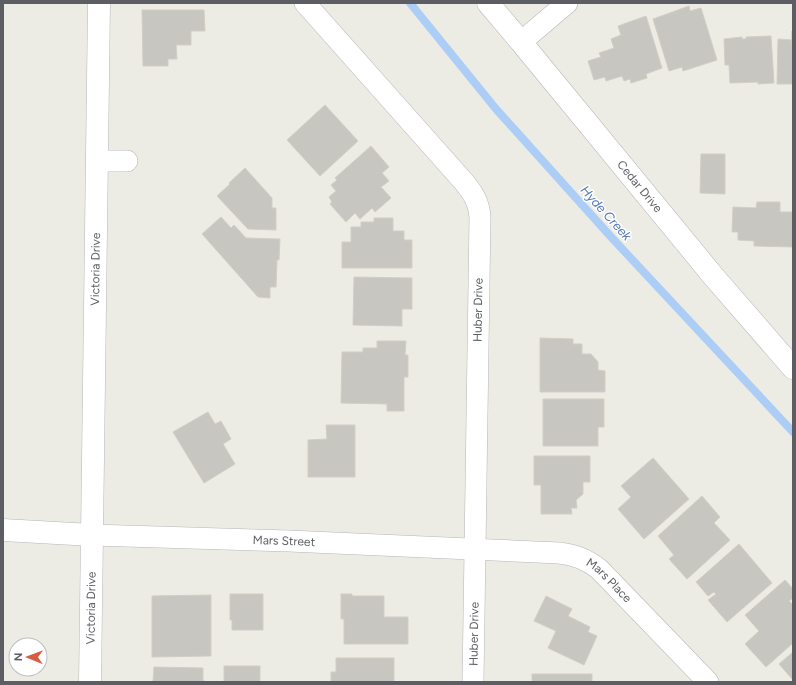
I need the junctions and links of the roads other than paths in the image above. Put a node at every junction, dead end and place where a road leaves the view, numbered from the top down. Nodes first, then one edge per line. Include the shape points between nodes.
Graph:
1 (100, 3) edge
2 (304, 3) edge
3 (488, 3) edge
4 (567, 3) edge
5 (522, 42) junction
6 (97, 161) junction
7 (127, 161) dead end
8 (793, 368) edge
9 (3, 530) edge
10 (92, 535) junction
11 (475, 550) junction
12 (90, 682) edge
13 (473, 682) edge
14 (708, 682) edge

1 - 6 street, Victoria Drive
2 - 11 street, Huber Drive via 464,182 478,204 480,217
3 - 5 street, Cedar Drive
4 - 5 street
5 - 8 street, Cedar Drive via 714,277
6 - 7 street
6 - 10 street, Victoria Drive
9 - 10 street
10 - 11 street, Mars Street
10 - 12 street, Victoria Drive
11 - 13 street, Huber Drive
11 - 14 street, Mars Place via 559,553 584,558 599,569

